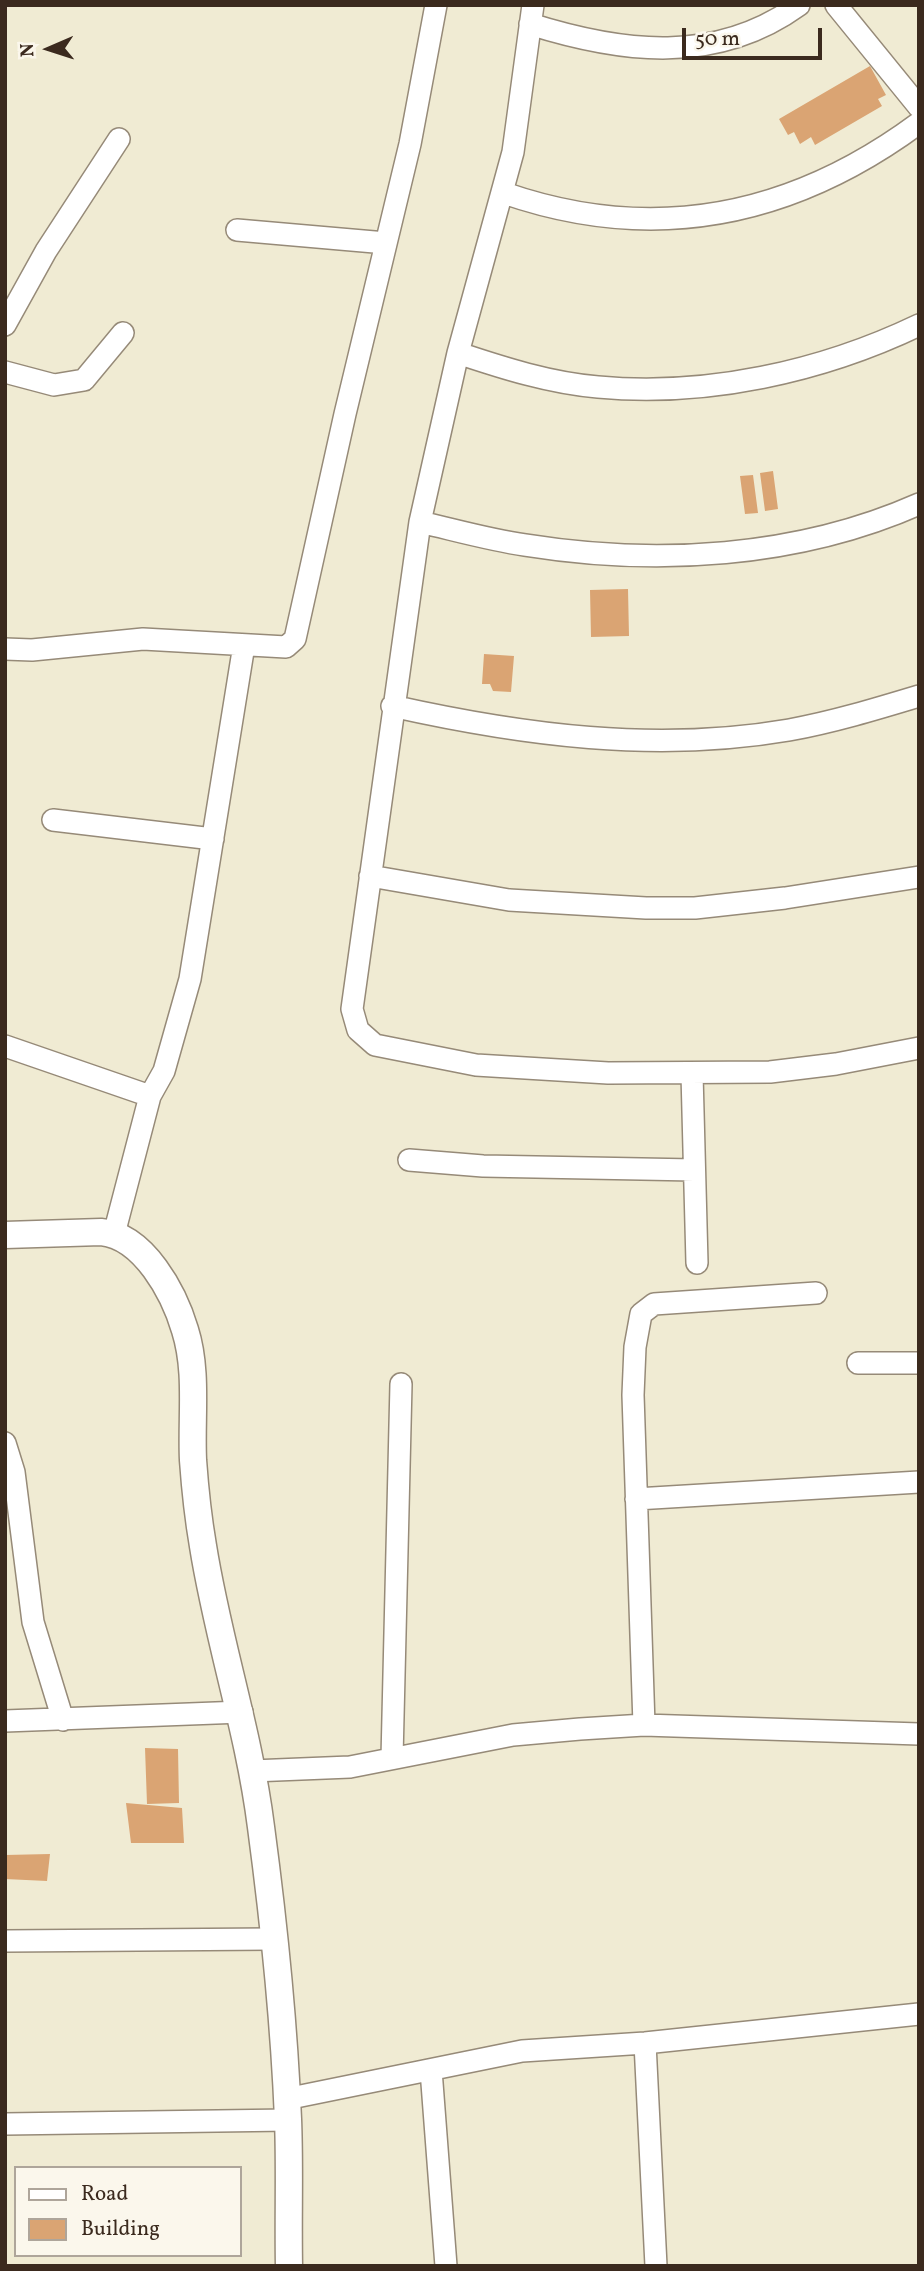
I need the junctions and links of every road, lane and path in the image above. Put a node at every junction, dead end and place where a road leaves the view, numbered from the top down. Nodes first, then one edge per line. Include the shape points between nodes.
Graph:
1 (436, 5) edge
2 (799, 5) edge
3 (836, 5) edge
4 (532, 15) edge
5 (919, 107) edge
6 (919, 123) edge
7 (119, 139) dead end
8 (503, 193) junction
9 (237, 230) dead end
10 (386, 243) junction
11 (5, 325) edge
12 (919, 325) edge
13 (123, 333) dead end
14 (458, 354) junction
15 (5, 372) edge
16 (919, 504) edge
17 (420, 522) junction
18 (244, 645) junction
19 (5, 649) edge
20 (919, 696) edge
21 (392, 706) junction
22 (53, 820) dead end
23 (213, 839) junction
24 (370, 876) junction
25 (919, 877) edge
26 (5, 1046) edge
27 (919, 1048) edge
28 (692, 1074) junction
29 (150, 1096) junction
30 (409, 1160) dead end
31 (694, 1170) junction
32 (114, 1234) junction
33 (5, 1235) edge
34 (697, 1263) dead end
35 (816, 1293) dead end
36 (859, 1363) dead end
37 (919, 1363) edge
38 (401, 1384) dead end
39 (5, 1443) edge
40 (919, 1482) edge
41 (636, 1499) junction
42 (242, 1713) junction
43 (63, 1720) junction
44 (5, 1721) edge
45 (645, 1725) junction
46 (919, 1734) edge
47 (392, 1758) junction
48 (252, 1771) junction
49 (273, 1939) junction
50 (5, 1941) edge
51 (919, 2014) edge
52 (645, 2043) junction
53 (431, 2070) junction
54 (287, 2109) junction
55 (5, 2123) edge
56 (289, 2266) edge
57 (446, 2266) edge
58 (656, 2266) edge

1 - 10 street
2 - 4 street via 730,40 664,50 606,45
3 - 5 street
4 - 8 street
6 - 8 street via 835,176 731,213 660,221 599,217
7 - 11 street via 46,251
8 - 14 street
9 - 10 street
10 - 18 street via 295,639 286,647
12 - 14 street via 806,367 693,386 598,388 532,376
13 - 15 street via 84,380 54,385
14 - 17 street
16 - 17 street via 822,537 659,557 523,545
17 - 21 street
18 - 19 street via 143,639
18 - 23 street
20 - 21 street via 789,730 625,741 505,729
21 - 24 street
22 - 23 street
23 - 29 street via 182,1014 164,1071
24 - 25 street via 509,900 646,908 695,908 785,898
24 - 28 street via 352,1009 358,1030 375,1045 476,1065
26 - 29 street
27 - 28 street via 770,1072
28 - 31 street
29 - 32 street
30 - 31 street
31 - 34 street
32 - 33 street
32 - 42 street via 130,1242 160,1279 186,1332 192,1363 198,1518 210,1592
35 - 41 street via 654,1304 641,1314 633,1382
36 - 37 street
38 - 47 street
39 - 43 street via 14,1472 33,1622
40 - 41 street
41 - 45 street
42 - 43 street
42 - 48 street
43 - 44 street
45 - 46 street
45 - 47 street via 513,1735
47 - 48 street via 350,1767
48 - 49 street
49 - 50 street
49 - 54 street
51 - 52 street
52 - 53 street via 522,2051
52 - 58 street
53 - 54 street
53 - 57 street
54 - 55 street
54 - 56 street

